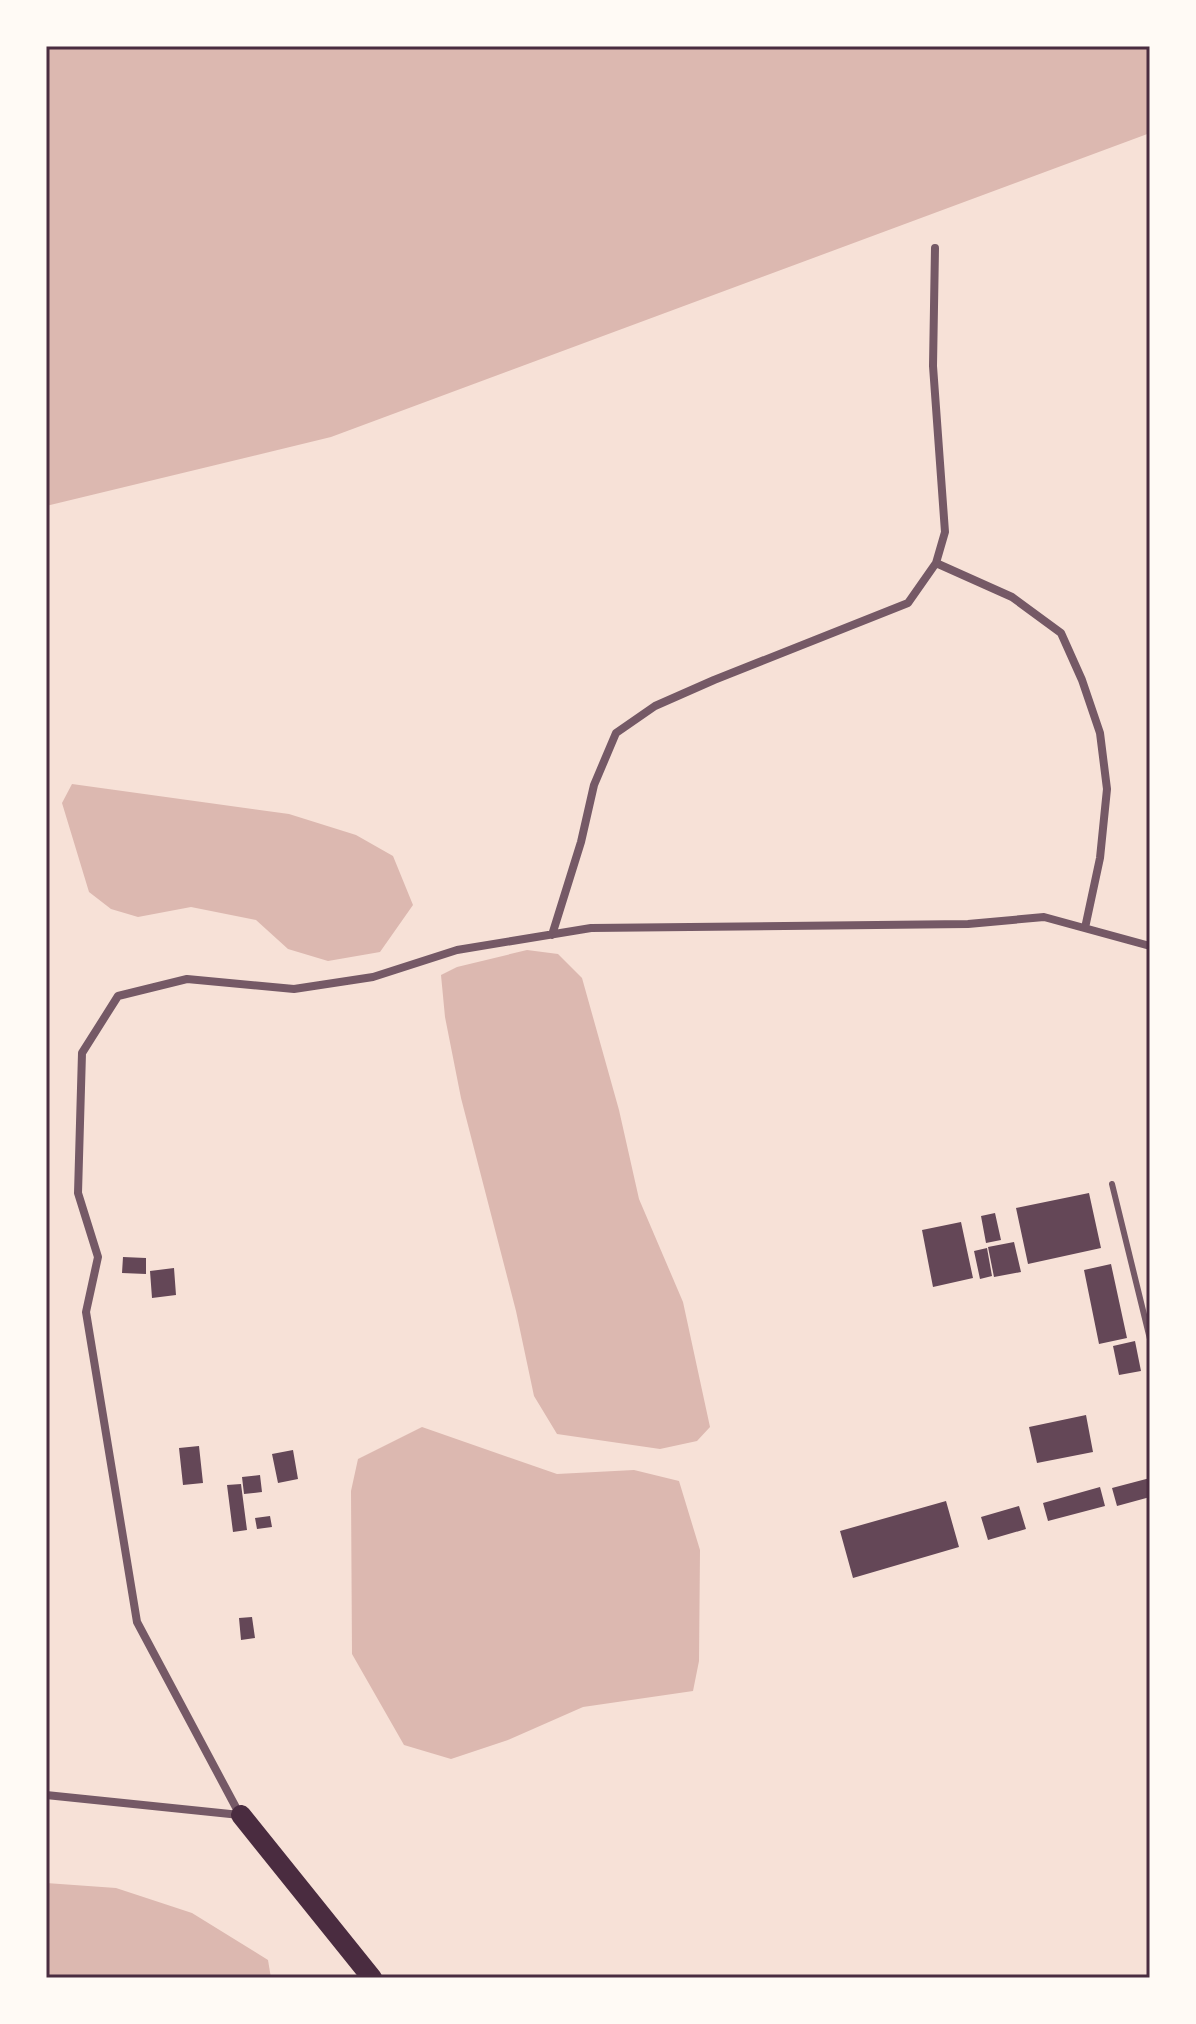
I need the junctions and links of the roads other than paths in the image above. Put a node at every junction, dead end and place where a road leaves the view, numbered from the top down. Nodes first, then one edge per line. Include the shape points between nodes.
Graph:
1 (935, 248) dead end
2 (936, 563) junction
3 (1085, 928) junction
4 (552, 935) junction
5 (1150, 946) edge
6 (1112, 1184) dead end
7 (1150, 1339) edge
8 (46, 1795) edge
9 (241, 1815) junction
10 (372, 1978) edge

1 - 2 street via 933,366 945,532
2 - 3 street via 1012,597 1061,633 1082,680 1100,733 1107,789
2 - 4 street via 908,603 702,685 655,706 616,733 594,785
3 - 4 street via 1044,917 968,924 591,928
3 - 5 street
4 - 9 street via 457,950 373,977 294,989 187,979 118,996 82,1053 78,1193 98,1257 86,1312 137,1622
6 - 7 lane
8 - 9 street
9 - 10 main road

